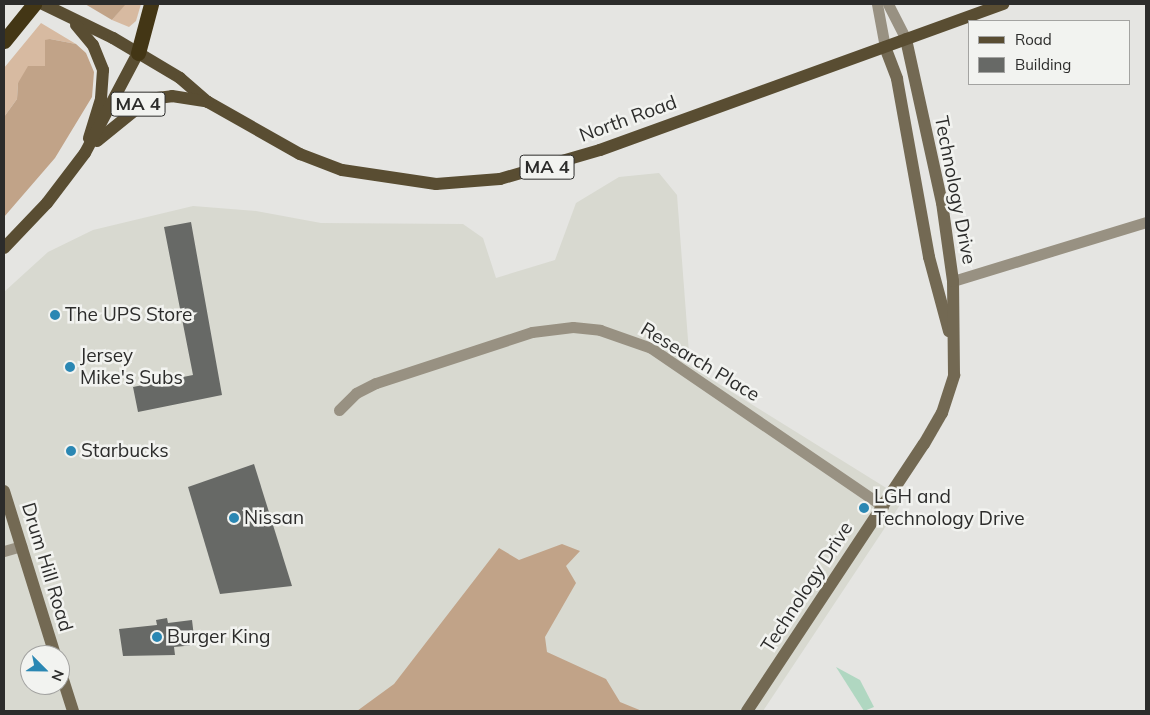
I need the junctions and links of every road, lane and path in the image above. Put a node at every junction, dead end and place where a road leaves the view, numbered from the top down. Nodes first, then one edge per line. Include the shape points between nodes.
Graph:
1 (34, 4) edge
2 (43, 4) edge
3 (151, 4) edge
4 (877, 4) edge
5 (888, 4) edge
6 (1003, 4) edge
7 (66, 17) junction
8 (906, 39) junction
9 (4, 40) edge
10 (885, 47) junction
11 (138, 53) junction
12 (208, 102) junction
13 (85, 153) junction
14 (1146, 222) edge
15 (4, 248) edge
16 (953, 281) junction
17 (954, 349) junction
18 (339, 410) dead end
19 (4, 490) edge
20 (883, 506) junction
21 (21, 546) junction
22 (4, 551) edge
23 (52, 645) edge
24 (68, 695) edge
25 (73, 711) edge
26 (747, 711) edge

1 - 9 highway
2 - 7 main road, MA 4
3 - 11 highway
4 - 10 street
5 - 8 street
6 - 8 main road, North Road / MA 4
7 - 11 main road, MA 4
7 - 13 main road via 93,45 103,70 101,99
8 - 10 main road, North Road / MA 4
8 - 16 street, Technology Drive via 942,203
10 - 12 main road, North Road / MA 4 via 600,150 525,174 464,183 397,181 342,170 293,150
10 - 17 street, Technology Drive via 897,79 929,257
11 - 12 main road, North Road / MA 4 via 180,78
11 - 13 main road
12 - 13 main road, North Road / MA 4 via 172,96 149,99
13 - 15 main road, MA 4 via 47,203
14 - 16 street
16 - 17 street, Technology Drive
17 - 20 street, Technology Drive via 954,376 942,414
18 - 20 street, Research Place via 356,392 376,383 532,332 573,327 600,330 651,348
19 - 21 street, Drum Hill Road
20 - 26 street, Technology Drive
21 - 22 street
21 - 23 street, Drum Hill Road
24 - 25 street

